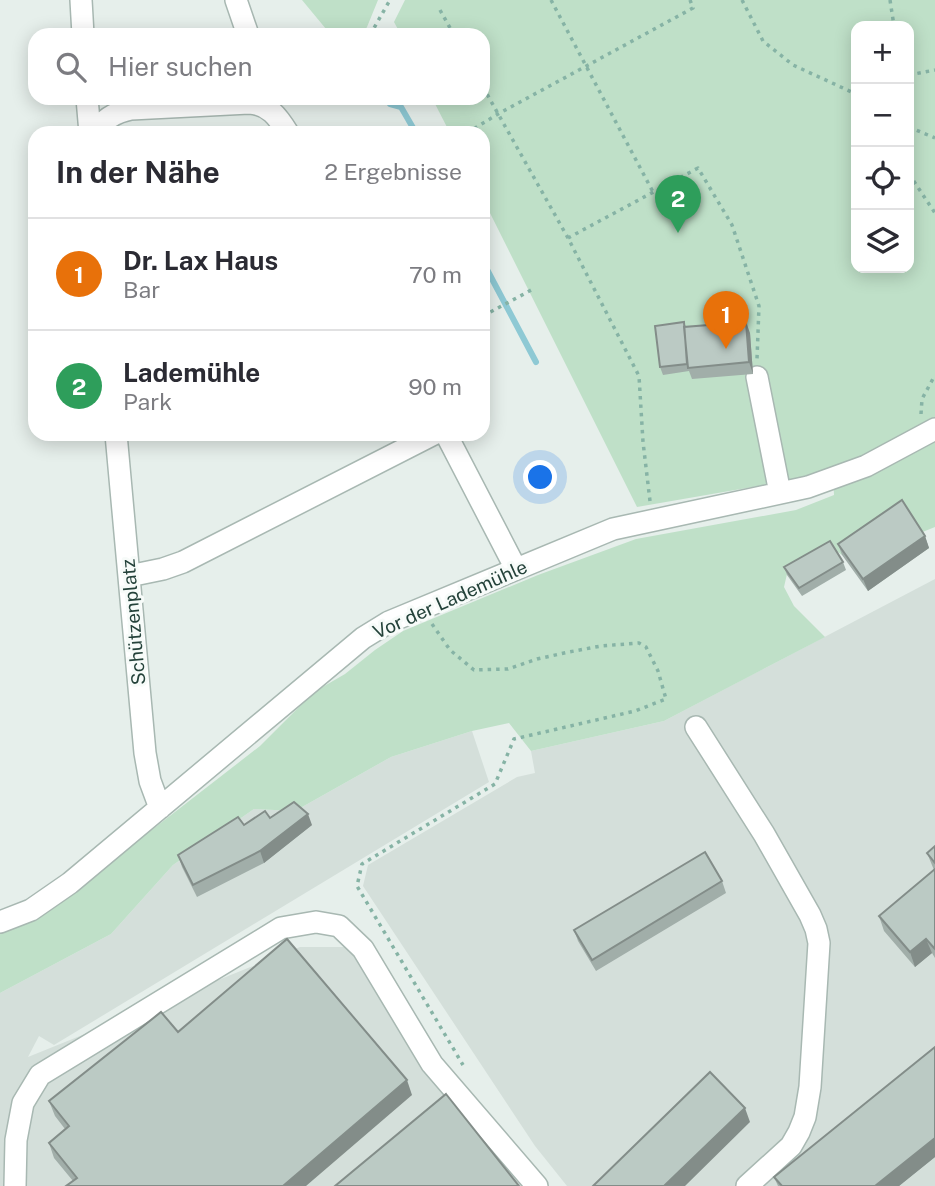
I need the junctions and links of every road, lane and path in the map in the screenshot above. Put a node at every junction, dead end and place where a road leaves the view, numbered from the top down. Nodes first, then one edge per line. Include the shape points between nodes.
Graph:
1 (81, 0) edge
2 (236, 0) edge
3 (390, 0) edge
4 (551, 0) edge
5 (690, 0) edge
6 (742, 0) edge
7 (890, 0) edge
8 (440, 10) dead end
9 (893, 21) edge
10 (83, 28) edge
11 (246, 28) edge
12 (374, 28) edge
13 (450, 28) edge
14 (586, 66) junction
15 (935, 71) edge
16 (914, 74) edge
17 (851, 92) edge
18 (490, 100) edge
19 (88, 105) edge
20 (210, 105) edge
21 (271, 105) edge
22 (498, 114) junction
23 (92, 126) edge
24 (99, 126) edge
25 (284, 126) edge
26 (478, 126) edge
27 (914, 129) edge
28 (935, 138) edge
29 (914, 182) edge
30 (653, 192) junction
31 (935, 213) edge
32 (568, 238) junction
33 (535, 288) dead end
34 (490, 312) edge
35 (935, 375) edge
36 (757, 377) joint
37 (927, 433) edge
38 (117, 441) edge
39 (420, 441) edge
40 (450, 441) edge
41 (780, 493) junction
42 (653, 520) junction
43 (516, 569) junction
44 (129, 576) junction
45 (422, 607) junction
46 (696, 727) dead end
47 (160, 808) junction
48 (0, 922) edge
49 (463, 1065) dead end
50 (15, 1186) edge
51 (537, 1186) edge
52 (747, 1186) edge

1 - 10 street
2 - 11 street
3 - 12 path
4 - 14 path
5 - 14 path via 693,8
6 - 17 path via 763,41 793,65
7 - 9 path
8 - 13 path
14 - 22 path
14 - 30 path
15 - 16 path
18 - 22 path
19 - 23 street
20 - 24 street via 131,109 114,114
21 - 25 street
22 - 26 path
22 - 32 path
27 - 28 path
29 - 31 path
30 - 32 path
30 - 36 path via 698,168 732,225 759,306
32 - 42 path via 639,376
33 - 34 path
35 - 37 path via 922,399
36 - 41 street
37 - 41 street, Vor der Lademühle via 866,466
38 - 44 street, Schützenplatz
39 - 44 street via 183,562
40 - 43 street
41 - 42 street, Vor der Lademühle
42 - 43 street, Vor der Lademühle via 613,529
43 - 45 street, Vor der Lademühle
44 - 47 street, Schützenplatz via 145,753
45 - 47 street, Vor der Lademühle via 363,638
45 - 49 path via 450,650 474,670 508,669 591,648 643,644 666,699 635,711 514,740 495,784 362,864 357,886
46 - 52 street via 764,834 813,922 819,943 805,1117 791,1146
47 - 48 street, Vor der Lademühle via 48,899
50 - 51 street via 23,1103 40,1075 281,928 316,922 339,926 363,949 432,1064 501,1156

